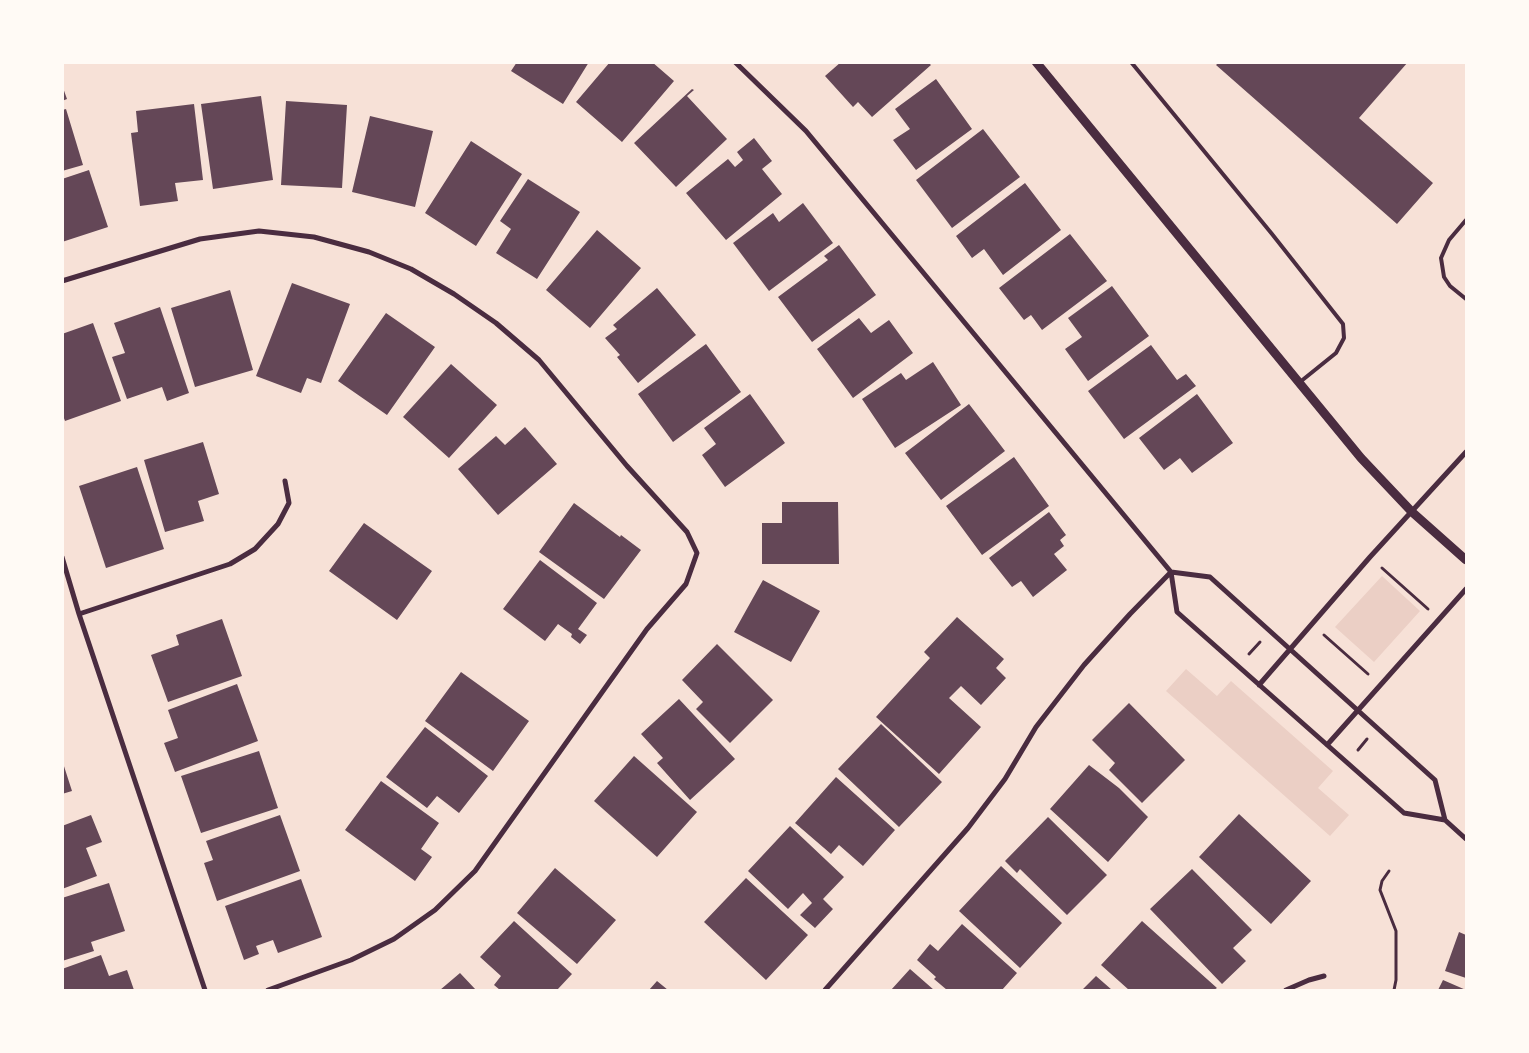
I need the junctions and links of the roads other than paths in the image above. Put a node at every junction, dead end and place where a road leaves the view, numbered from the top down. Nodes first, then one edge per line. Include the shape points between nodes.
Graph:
1 (735, 62) edge
2 (1131, 62) edge
3 (1038, 63) edge
4 (1466, 220) edge
5 (62, 280) edge
6 (1466, 299) edge
7 (1298, 383) junction
8 (1466, 452) edge
9 (285, 481) dead end
10 (1412, 512) junction
11 (62, 557) edge
12 (1466, 560) edge
13 (1171, 572) junction
14 (1466, 589) edge
15 (79, 614) junction
16 (1290, 650) junction
17 (1259, 686) junction
18 (1358, 710) junction
19 (1327, 745) junction
20 (1445, 820) junction
21 (1466, 839) edge
22 (1324, 976) dead end
23 (205, 990) edge
24 (268, 990) edge
25 (825, 990) edge
26 (1286, 990) edge

1 - 13 street via 806,131
2 - 7 lane via 1343,324 1344,338 1336,353
3 - 7 street
4 - 6 lane via 1448,240 1441,258 1444,278
5 - 24 street via 200,239 258,231 314,237 368,252 411,269 496,323 539,360 687,532 697,553 686,584 647,629 474,871 435,910 394,939 351,960
7 - 10 street
8 - 10 street
9 - 15 street via 289,503 278,524 255,549 230,564
10 - 12 street
10 - 16 street
11 - 15 street
13 - 16 street via 1210,577
13 - 17 street via 1177,612
13 - 25 street via 1084,665 1036,727 1005,779 968,828
14 - 18 street
15 - 23 street
16 - 17 street
16 - 18 street
17 - 19 street
18 - 19 street
18 - 20 street via 1435,780
19 - 20 street via 1404,813
20 - 21 street
22 - 26 street

